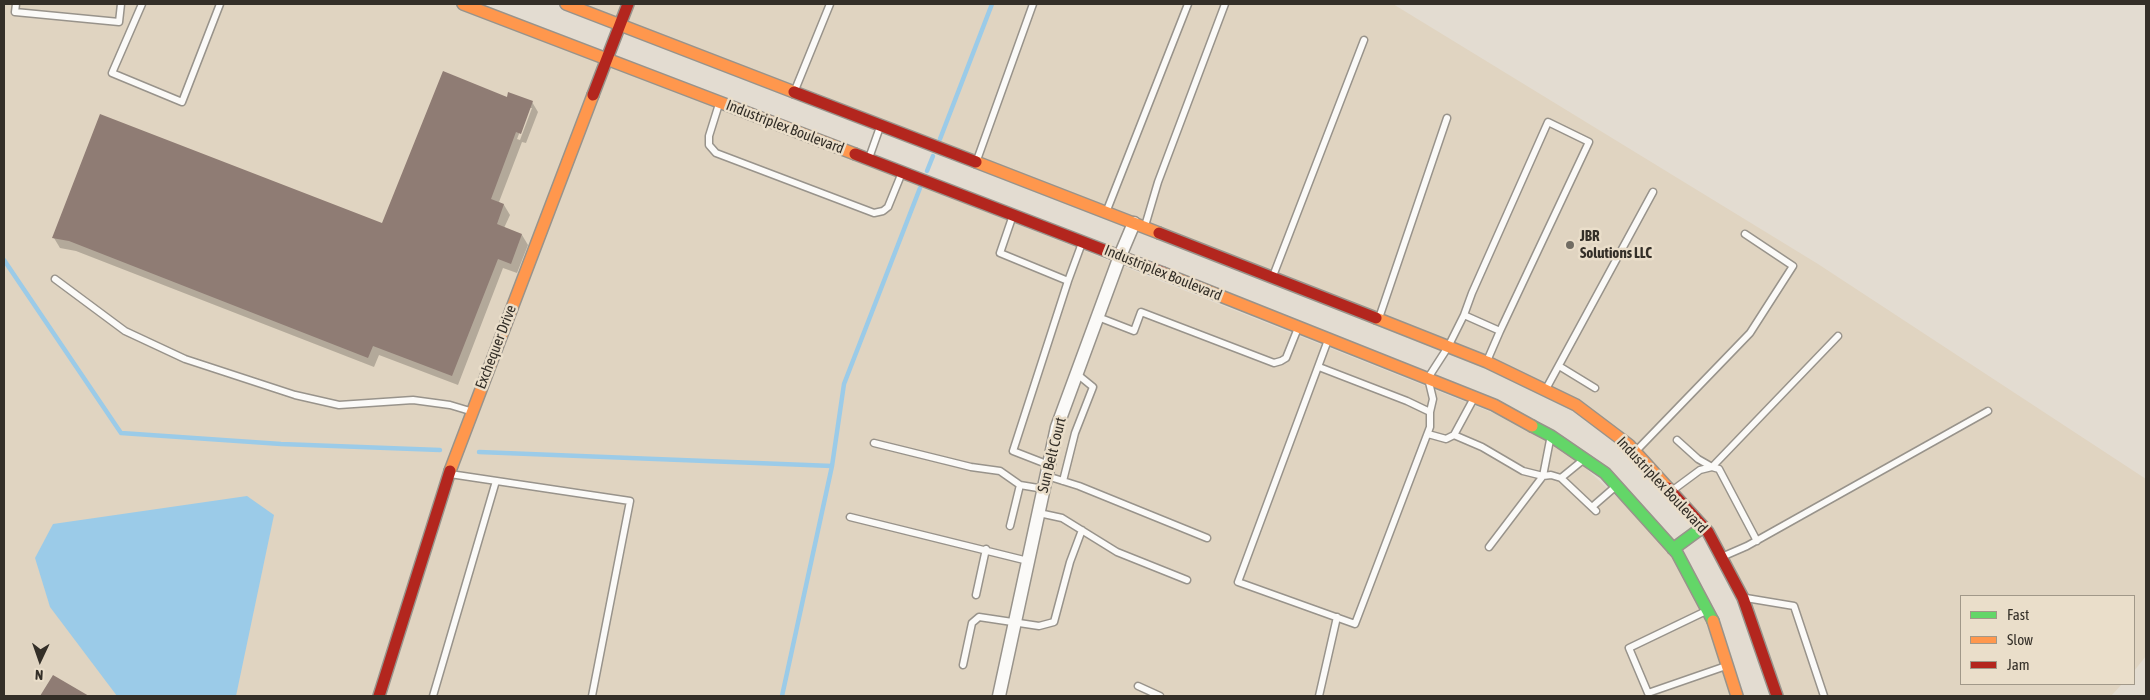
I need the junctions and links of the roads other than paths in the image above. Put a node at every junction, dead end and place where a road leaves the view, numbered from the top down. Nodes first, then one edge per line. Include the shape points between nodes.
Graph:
1 (16, 4) edge
2 (121, 4) edge
3 (142, 4) edge
4 (220, 4) edge
5 (463, 4) edge
6 (566, 4) edge
7 (628, 4) edge
8 (830, 4) edge
9 (1033, 4) edge
10 (1188, 4) edge
11 (1225, 4) edge
12 (620, 25) junction
13 (1364, 40) dead end
14 (608, 60) junction
15 (794, 92) junction
16 (719, 102) junction
17 (1447, 118) dead end
18 (881, 126) junction
19 (869, 158) junction
20 (977, 163) junction
21 (902, 172) junction
22 (1653, 192) dead end
23 (1106, 212) junction
24 (1014, 214) junction
25 (1140, 225) junction
26 (1745, 234) dead end
27 (1082, 241) junction
28 (1120, 256) junction
29 (1272, 278) junction
30 (55, 279) dead end
31 (1068, 281) junction
32 (1464, 316) junction
33 (1098, 317) junction
34 (1378, 319) junction
35 (1298, 327) junction
36 (1500, 331) junction
37 (1838, 336) dead end
38 (1328, 339) junction
39 (1448, 347) junction
40 (1486, 362) junction
41 (1558, 366) junction
42 (1319, 367) junction
43 (1077, 374) junction
44 (1428, 378) junction
45 (1595, 388) dead end
46 (1546, 390) junction
47 (1474, 397) junction
48 (1988, 411) dead end
49 (471, 412) junction
50 (1430, 412) junction
51 (1428, 434) junction
52 (1454, 435) junction
53 (1551, 436) junction
54 (1677, 440) dead end
55 (874, 443) dead end
56 (1635, 452) junction
57 (1584, 459) junction
58 (1712, 467) junction
59 (1048, 470) junction
60 (449, 474) junction
61 (1543, 476) junction
62 (1561, 478) junction
63 (496, 481) junction
64 (1063, 481) junction
65 (1020, 484) junction
66 (1616, 486) junction
67 (1044, 489) junction
68 (1671, 492) junction
69 (1038, 513) junction
70 (850, 517) dead end
71 (1010, 526) dead end
72 (1703, 527) junction
73 (1082, 530) junction
74 (1207, 538) dead end
75 (1756, 541) junction
76 (1489, 547) dead end
77 (986, 549) junction
78 (1674, 549) junction
79 (1723, 557) junction
80 (1028, 561) junction
81 (1187, 580) dead end
82 (976, 595) dead end
83 (1743, 598) junction
84 (1707, 611) junction
85 (1337, 617) junction
86 (1015, 622) junction
87 (963, 665) dead end
88 (1727, 666) junction
89 (1138, 686) dead end
90 (380, 696) edge
91 (432, 696) edge
92 (592, 696) edge
93 (999, 696) edge
94 (1160, 696) edge
95 (1318, 696) edge
96 (1736, 696) edge
97 (1776, 696) edge
98 (1824, 696) edge

1 - 2 lane via 15,12 119,22
3 - 4 lane via 112,73 182,102
5 - 14 street, Industriplex Boulevard
6 - 12 street, Industriplex Boulevard
7 - 12 street, Exchequer Drive
8 - 15 lane
9 - 20 lane
10 - 23 lane
11 - 25 lane
12 - 14 street, Exchequer Drive
12 - 15 street, Industriplex Boulevard
13 - 29 lane
14 - 16 street, Industriplex Boulevard
14 - 49 street, Exchequer Drive
15 - 18 street, Industriplex Boulevard
16 - 19 street, Industriplex Boulevard
16 - 21 lane via 708,136 709,145 716,153 874,213 888,207
17 - 34 lane
18 - 19 lane
18 - 20 street, Industriplex Boulevard
19 - 21 street, Industriplex Boulevard
20 - 23 street, Industriplex Boulevard
21 - 24 street, Industriplex Boulevard
22 - 41 lane
23 - 25 street, Industriplex Boulevard
24 - 27 street, Industriplex Boulevard
24 - 31 lane via 1000,254
25 - 28 street, Sun Belt Court
25 - 29 street, Industriplex Boulevard
26 - 56 lane via 1793,266 1750,333
27 - 28 street, Industriplex Boulevard
27 - 31 lane
28 - 33 street, Sun Belt Court
28 - 35 street, Industriplex Boulevard
29 - 34 street, Industriplex Boulevard
30 - 49 lane via 125,331 185,359 295,395 339,405 413,400
31 - 59 lane via 1013,451
32 - 36 lane
32 - 36 lane via 1548,122 1589,142
32 - 39 lane
33 - 35 lane via 1134,331 1141,312 1274,363 1286,358
33 - 43 street, Sun Belt Court
34 - 39 street, Industriplex Boulevard
35 - 38 street, Industriplex Boulevard
36 - 40 lane
37 - 58 lane
38 - 42 lane
38 - 44 street, Industriplex Boulevard
39 - 40 street, Industriplex Boulevard
39 - 44 lane
40 - 46 street, Industriplex Boulevard
41 - 45 lane
41 - 46 lane
42 - 50 lane
42 - 85 lane via 1238,582
43 - 59 street, Sun Belt Court via 1058,427
43 - 64 lane via 1093,388 1075,433
44 - 47 street, Industriplex Boulevard
44 - 50 lane via 1433,399
46 - 56 street, Industriplex Boulevard via 1576,405
47 - 52 lane
47 - 53 street, Industriplex Boulevard
48 - 75 lane
49 - 60 street, Exchequer Drive
50 - 51 lane
51 - 52 lane via 1446,440
51 - 85 lane via 1355,624
52 - 61 lane via 1523,471
53 - 57 street, Industriplex Boulevard
53 - 61 lane
54 - 58 lane
55 - 65 lane via 1000,472
56 - 68 street, Industriplex Boulevard
57 - 62 lane
57 - 66 street, Industriplex Boulevard via 1605,473
58 - 68 lane via 1700,470
58 - 75 lane via 1719,469
59 - 64 lane
59 - 67 street, Sun Belt Court
60 - 63 lane
60 - 90 street, Exchequer Drive
61 - 62 lane
61 - 76 lane
62 - 66 lane via 1594,509
63 - 91 lane
63 - 92 lane via 630,501
64 - 74 lane
65 - 67 lane
65 - 71 lane
66 - 78 street, Industriplex Boulevard
67 - 69 street, Sun Belt Court
68 - 72 street, Industriplex Boulevard
69 - 73 lane via 1062,518
69 - 80 street, Sun Belt Court
70 - 77 lane
72 - 78 street
72 - 79 street, Industriplex Boulevard
73 - 81 lane via 1117,552
73 - 86 lane via 1054,622 1039,626
75 - 79 lane
77 - 80 lane
77 - 82 lane
78 - 84 street, Industriplex Boulevard
79 - 83 street, Industriplex Boulevard
80 - 86 street, Sun Belt Court
83 - 97 street, Industriplex Boulevard
83 - 98 lane via 1794,606
84 - 88 street, Industriplex Boulevard
84 - 88 lane via 1629,648 1648,693
85 - 95 lane
86 - 87 lane via 979,617 972,623
86 - 93 street, Sun Belt Court
88 - 96 street, Industriplex Boulevard
89 - 94 lane

